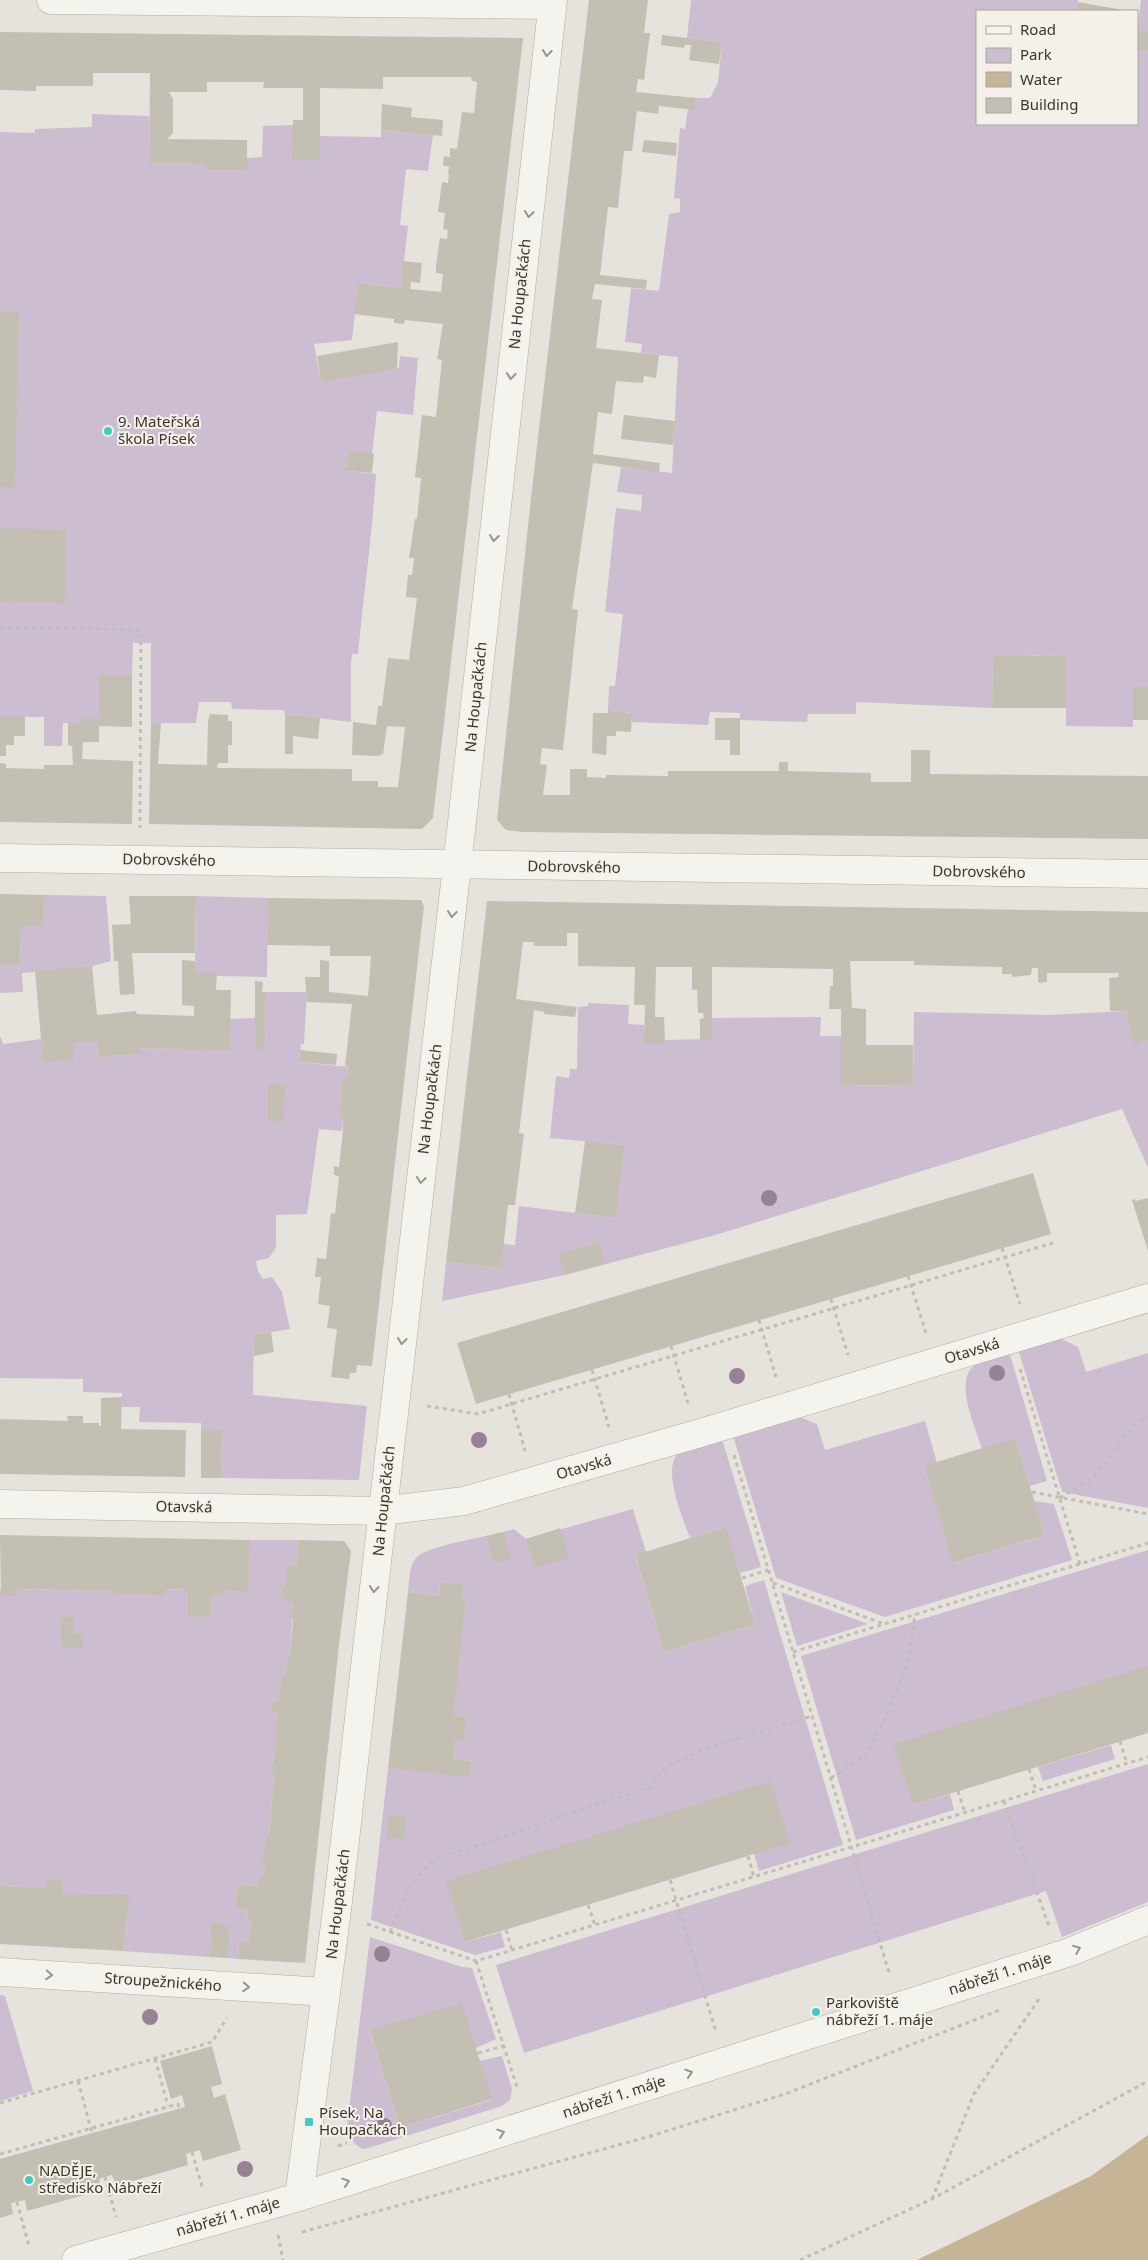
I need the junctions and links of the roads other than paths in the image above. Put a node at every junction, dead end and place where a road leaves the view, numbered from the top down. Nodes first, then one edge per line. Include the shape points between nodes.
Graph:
1 (51, 0) edge
2 (552, 2) edge
3 (0, 858) edge
4 (457, 866) junction
5 (1148, 874) edge
6 (1148, 1298) edge
7 (0, 1504) edge
8 (382, 1511) junction
9 (1148, 1920) edge
10 (0, 1972) edge
11 (326, 1992) junction
12 (300, 2197) junction
13 (76, 2260) edge

1 - 2 street
2 -> 4 street, Na Houpačkách
3 - 4 street, Dobrovského
4 - 5 street, Dobrovského
4 -> 8 street, Na Houpačkách
6 - 8 street, Otavská via 533,1482 464,1501
7 - 8 street, Otavská
8 -> 11 street, Na Houpačkách
12 -> 9 street, nábřeží 1. máje via 1060,1955
10 -> 11 street, Stroupežnického
11 - 12 street, Na Houpačkách
12 - 13 street, nábřeží 1. máje

